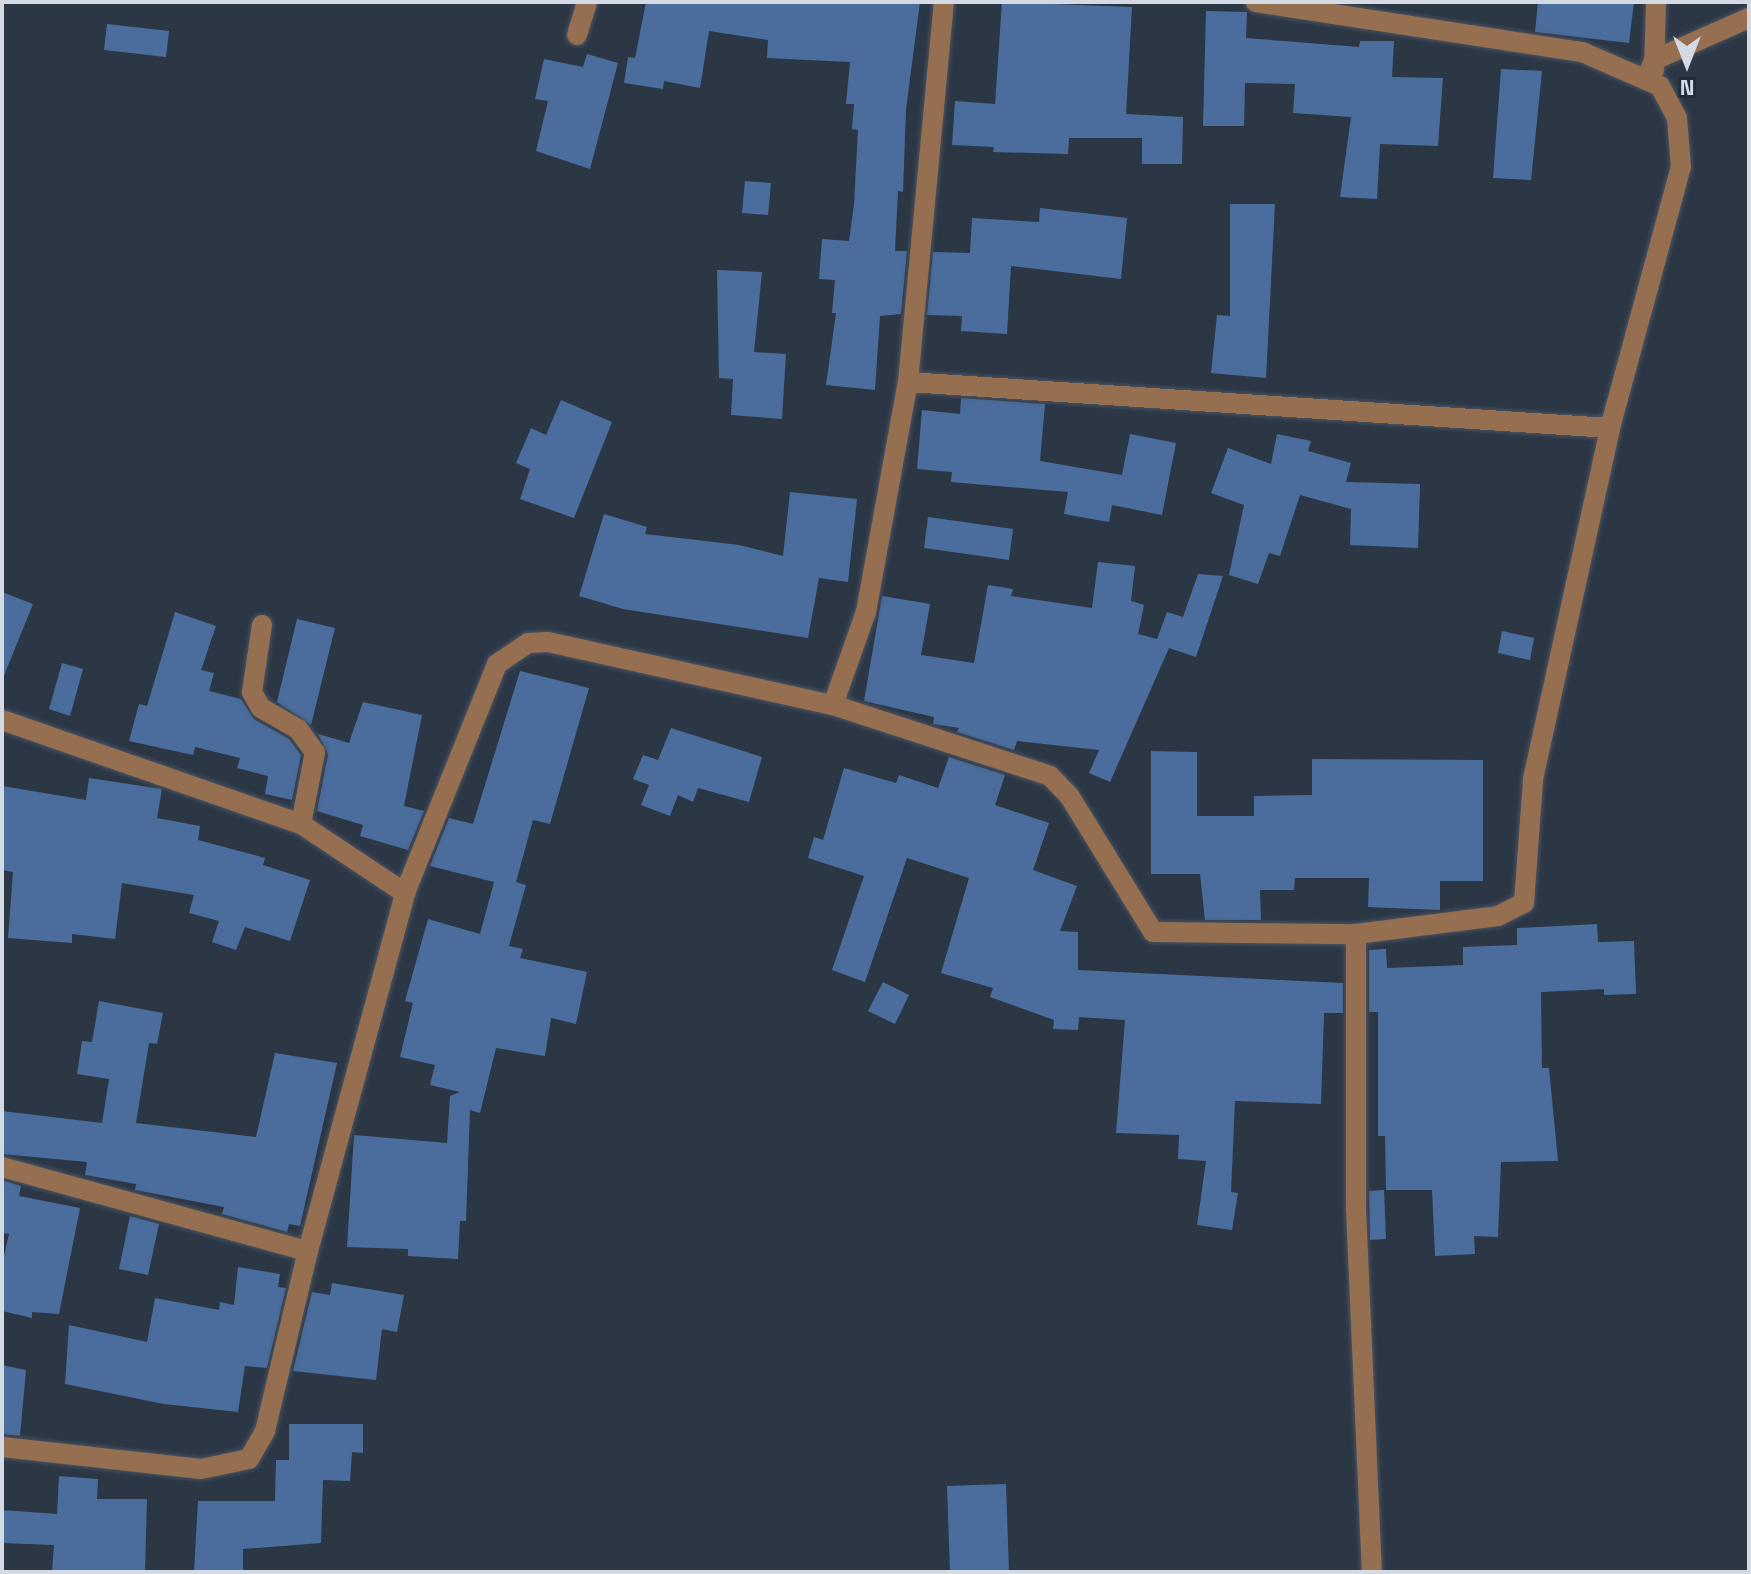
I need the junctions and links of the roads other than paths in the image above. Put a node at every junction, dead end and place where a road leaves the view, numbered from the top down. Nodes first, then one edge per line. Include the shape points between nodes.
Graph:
1 (587, 2) edge
2 (944, 2) edge
3 (1256, 2) edge
4 (1656, 2) edge
5 (1749, 18) edge
6 (577, 35) dead end
7 (1654, 60) junction
8 (1650, 81) junction
9 (908, 382) junction
10 (1610, 428) junction
11 (262, 625) dead end
12 (833, 705) junction
13 (2, 720) edge
14 (301, 824) junction
15 (405, 893) junction
16 (1356, 934) junction
17 (2, 1167) edge
18 (308, 1251) junction
19 (2, 1447) edge
20 (1372, 1572) edge

1 - 6 street
2 - 9 street
3 - 8 street via 1582,52
4 - 7 street
5 - 7 street
7 - 8 street
8 - 10 street via 1666,94 1677,118 1681,167
9 - 10 street
9 - 12 street via 866,612
10 - 16 street via 1533,779 1524,903 1498,916
11 - 14 street via 252,692 261,708 298,729 315,752
12 - 15 street via 572,646 528,643 497,664 486,684
12 - 16 street via 1050,776 1070,797 1153,932
13 - 14 street
14 - 15 street
15 - 18 street
16 - 20 street via 1356,1209
17 - 18 street
18 - 19 street via 265,1431 249,1459 201,1469

